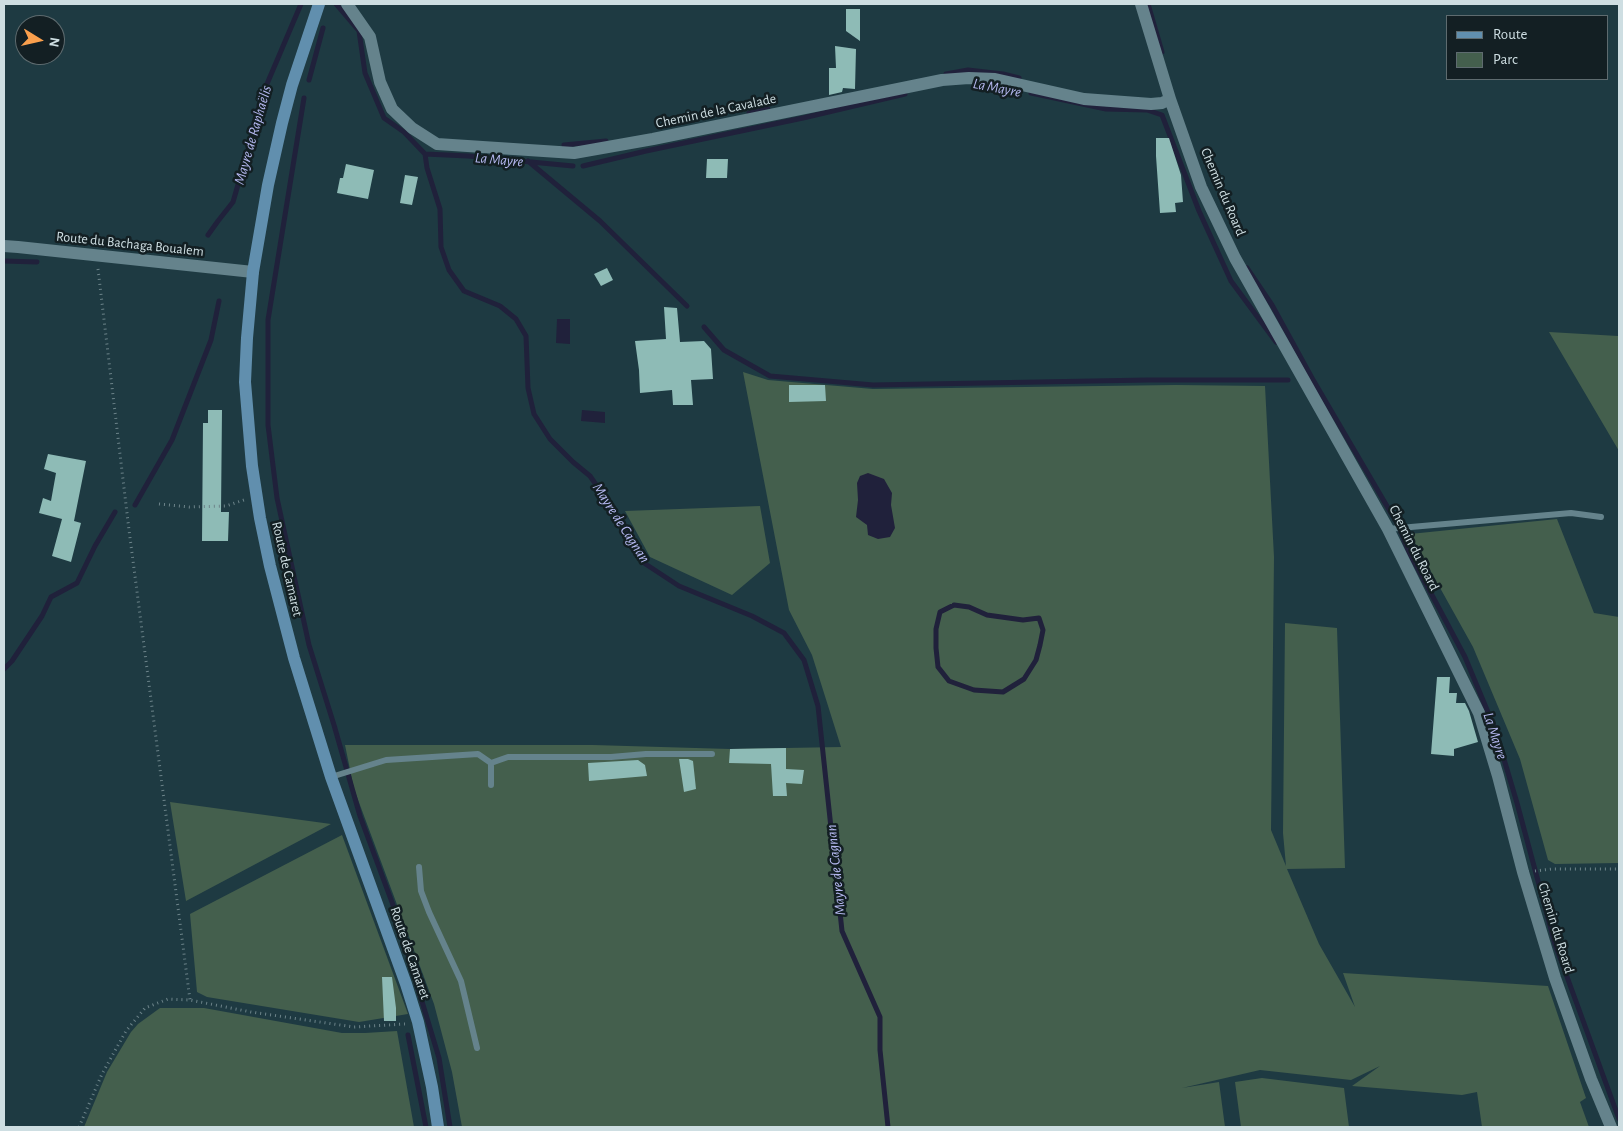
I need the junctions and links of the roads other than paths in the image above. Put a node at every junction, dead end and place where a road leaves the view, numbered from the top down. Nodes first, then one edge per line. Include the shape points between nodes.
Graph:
1 (347, 4) edge
2 (1141, 4) edge
3 (319, 5) edge
4 (1170, 99) junction
5 (4, 246) edge
6 (253, 272) junction
7 (1601, 517) dead end
8 (1388, 529) junction
9 (712, 754) dead end
10 (491, 763) junction
11 (332, 777) junction
12 (491, 785) dead end
13 (419, 867) dead end
14 (477, 1048) dead end
15 (438, 1127) edge
16 (1611, 1127) edge

1 - 4 street, Chemin de la Cavalade via 370,37 380,82 392,109 412,128 437,144 574,152 942,80 969,78 995,79 1084,99 1151,104
2 - 4 street, Chemin du Roard
3 - 6 main road, Route de Camaret via 292,85 274,153
4 - 8 street, Chemin du Roard via 1201,187 1235,258
5 - 6 street, Route du Bachaga Boualem
6 - 11 main road, Route de Camaret via 245,382 256,495 291,649
7 - 8 lane via 1571,512
8 - 16 street, Chemin du Roard via 1479,713 1555,978
9 - 10 lane via 508,756
10 - 11 lane via 478,754 386,760
10 - 12 lane
11 - 15 main road, Route de Camaret via 418,1022
13 - 14 lane via 421,891 460,981

